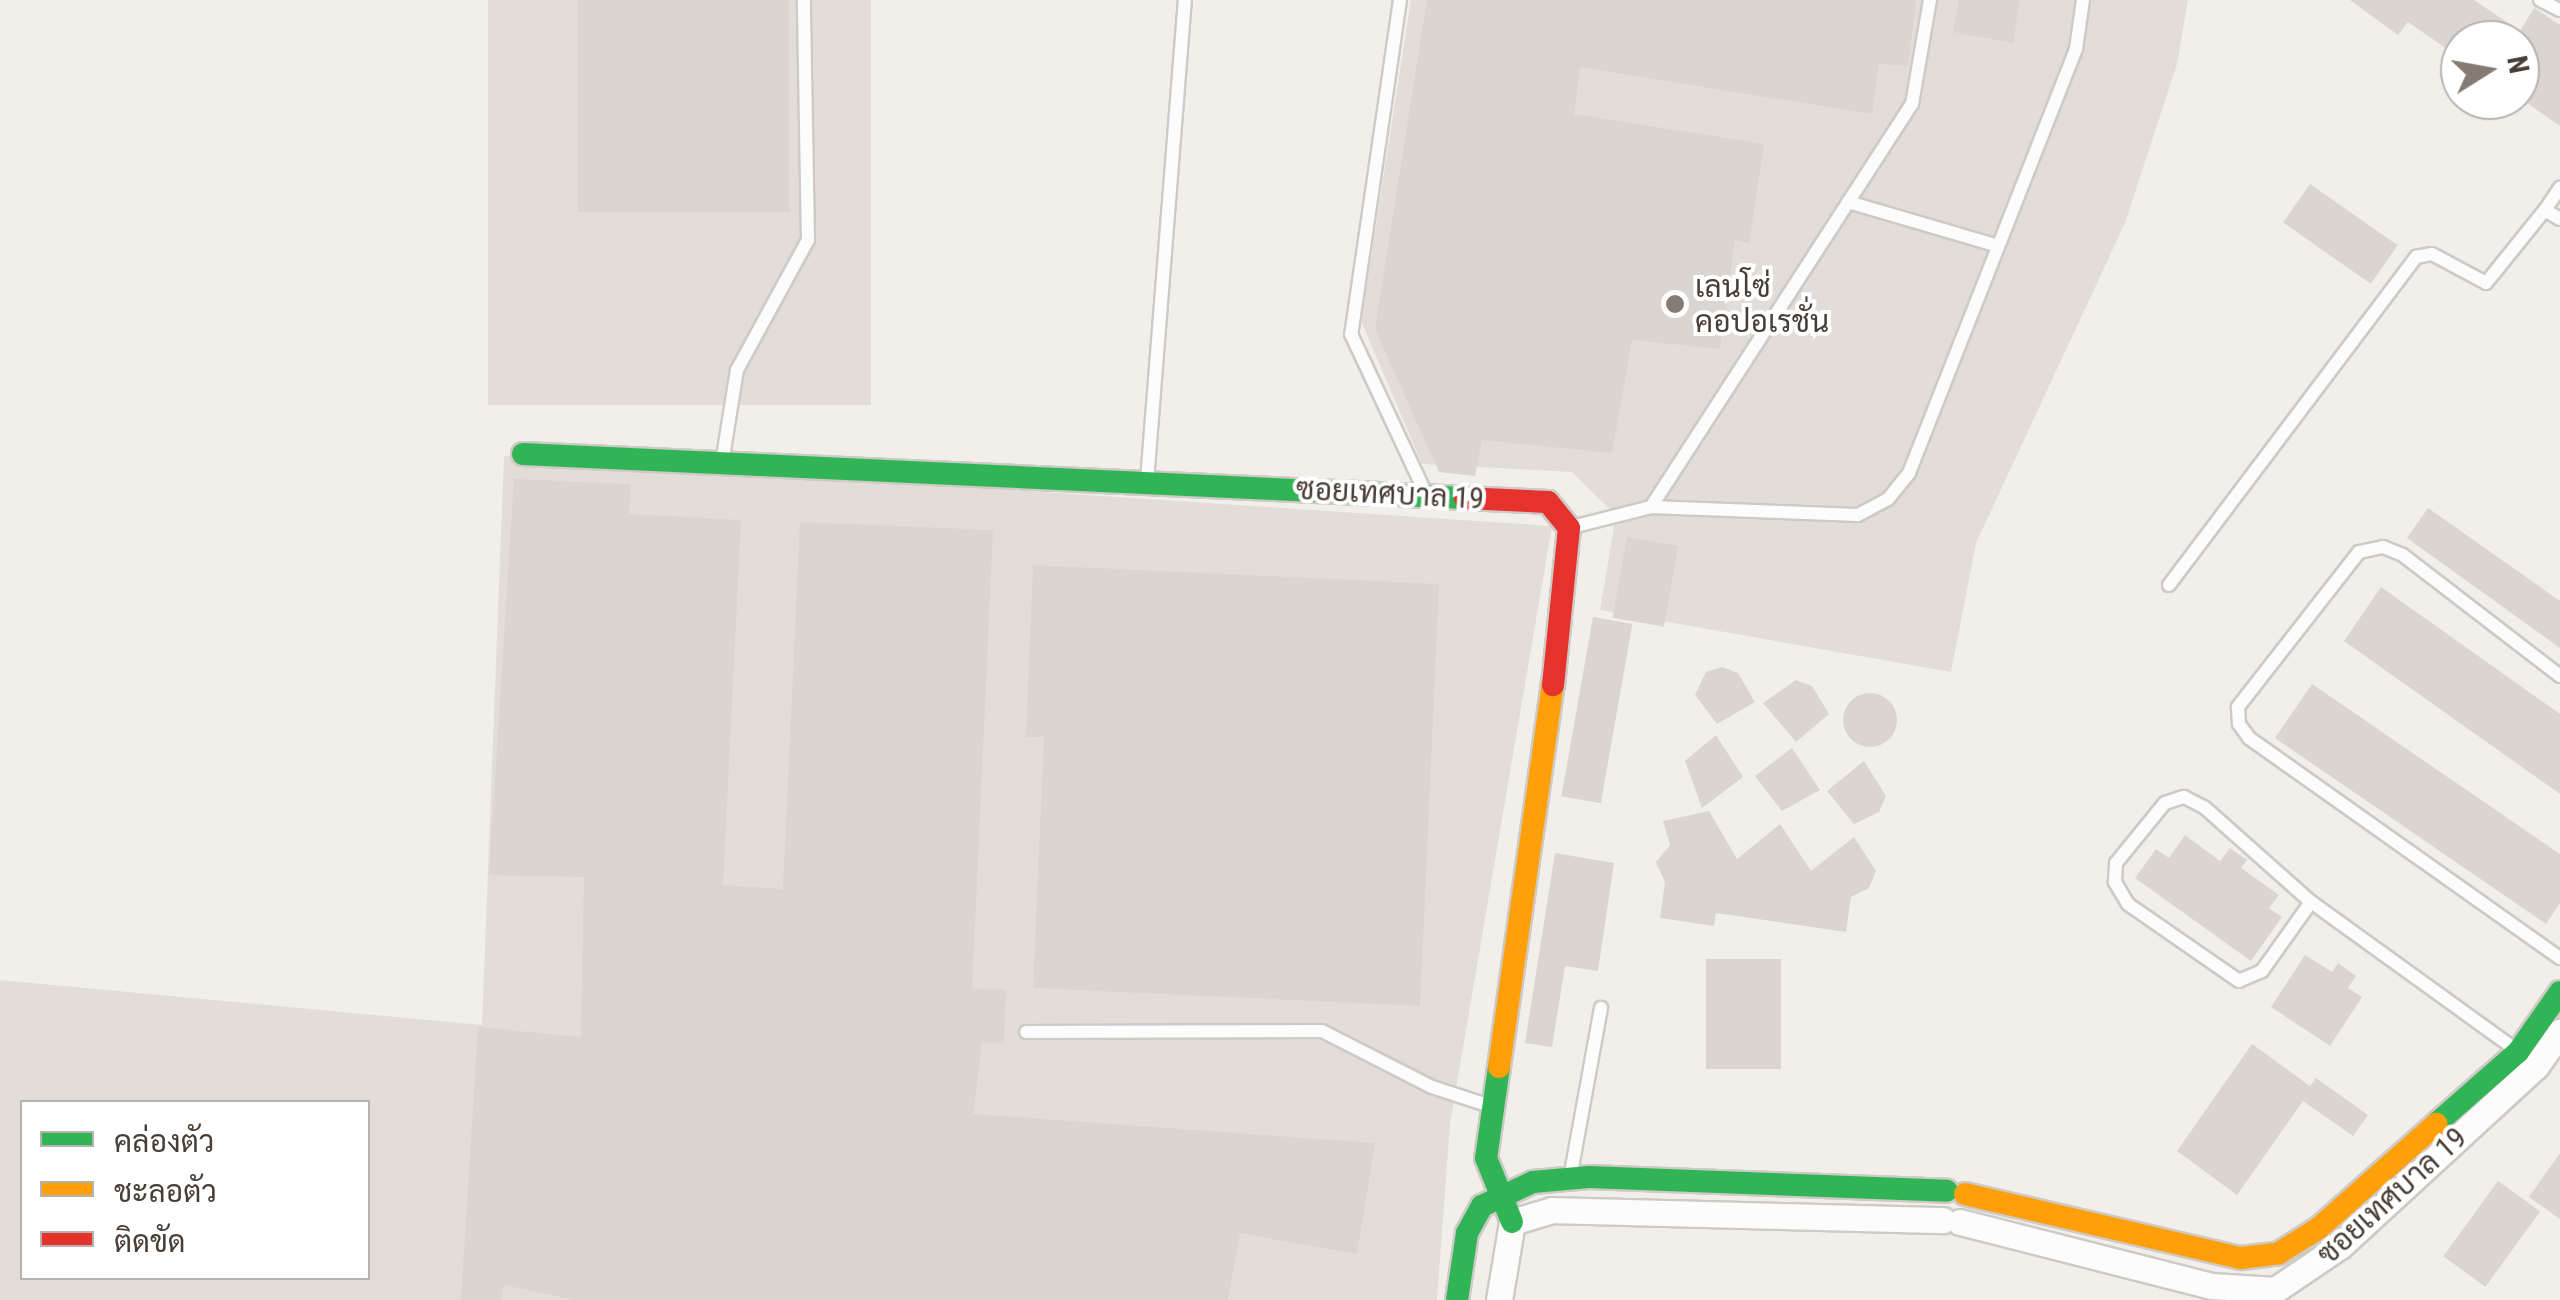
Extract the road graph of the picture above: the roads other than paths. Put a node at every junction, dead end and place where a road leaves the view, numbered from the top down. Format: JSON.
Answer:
{"nodes":[{"id":1,"x":804,"y":0,"type":"edge"},
{"id":2,"x":1186,"y":0,"type":"edge"},
{"id":3,"x":1400,"y":0,"type":"edge"},
{"id":4,"x":1930,"y":0,"type":"edge"},
{"id":5,"x":2083,"y":0,"type":"edge"},
{"id":6,"x":2540,"y":0,"type":"edge"},
{"id":7,"x":2560,"y":10,"type":"edge"},
{"id":8,"x":2560,"y":188,"type":"edge"},
{"id":9,"x":1848,"y":202,"type":"junction"},
{"id":10,"x":2545,"y":210,"type":"junction"},
{"id":11,"x":2560,"y":220,"type":"edge"},
{"id":12,"x":1998,"y":246,"type":"junction"},
{"id":13,"x":523,"y":454,"type":"dead end"},
{"id":14,"x":723,"y":462,"type":"junction"},
{"id":15,"x":1147,"y":483,"type":"junction"},
{"id":16,"x":1427,"y":495,"type":"junction"},
{"id":17,"x":1652,"y":507,"type":"junction"},
{"id":18,"x":1569,"y":528,"type":"junction"},
{"id":19,"x":2170,"y":585,"type":"dead end"},
{"id":20,"x":2560,"y":676,"type":"edge"},
{"id":21,"x":2311,"y":902,"type":"junction"},
{"id":22,"x":2560,"y":958,"type":"edge"},
{"id":23,"x":2560,"y":992,"type":"edge"},
{"id":24,"x":1601,"y":1008,"type":"dead end"},
{"id":25,"x":1026,"y":1032,"type":"dead end"},
{"id":26,"x":2560,"y":1032,"type":"edge"},
{"id":27,"x":2527,"y":1059,"type":"junction"},
{"id":28,"x":1493,"y":1107,"type":"junction"},
{"id":29,"x":1570,"y":1178,"type":"junction"},
{"id":30,"x":2373,"y":1180,"type":"junction"},
{"id":31,"x":1498,"y":1196,"type":"junction"},
{"id":32,"x":2390,"y":1200,"type":"junction"},
{"id":33,"x":1570,"y":1210,"type":"junction"},
{"id":34,"x":1512,"y":1222,"type":"junction"},
{"id":35,"x":1457,"y":1300,"type":"edge"},
{"id":36,"x":1499,"y":1300,"type":"edge"}],
"edges":[{"from":1,"to":14,"type":"lane"},
{"from":2,"to":15,"type":"lane"},
{"from":3,"to":16,"type":"lane"},
{"from":4,"to":9,"type":"lane"},
{"from":5,"to":12,"type":"lane"},
{"from":6,"to":7,"type":"lane"},
{"from":8,"to":10,"type":"lane"},
{"from":9,"to":12,"type":"lane"},
{"from":9,"to":17,"type":"lane"},
{"from":10,"to":11,"type":"lane"},
{"from":10,"to":19,"type":"lane"},
{"from":12,"to":17,"type":"lane"},
{"from":13,"to":14,"type":"street","name":"ซอยเทศบาล 19"},
{"from":14,"to":15,"type":"street","name":"ซอยเทศบาล 19"},
{"from":15,"to":16,"type":"street","name":"ซอยเทศบาล 19"},
{"from":16,"to":18,"type":"street","name":"ซอยเทศบาล 19"},
{"from":17,"to":18,"type":"lane"},
{"from":18,"to":28,"type":"street"},
{"from":20,"to":22,"type":"lane"},
{"from":21,"to":21,"type":"lane"},
{"from":21,"to":27,"type":"lane"},
{"from":23,"to":27,"type":"street","name":"ซอยเทศบาล 19"},
{"from":24,"to":29,"type":"lane"},
{"from":25,"to":28,"type":"lane"},
{"from":26,"to":27,"type":"street","name":"ซอยเทศบาล 19"},
{"from":27,"to":30,"type":"street","name":"ซอยเทศบาล 19"},
{"from":27,"to":32,"type":"street","name":"ซอยเทศบาล 19"},
{"from":28,"to":31,"type":"street"},
{"from":29,"to":30,"type":"street","name":"ซอยเทศบาล 19"},
{"from":29,"to":31,"type":"street","name":"ซอยเทศบาล 19"},
{"from":29,"to":33,"type":"lane"},
{"from":30,"to":32,"type":"street"},
{"from":31,"to":34,"type":"street"},
{"from":31,"to":35,"type":"street"},
{"from":32,"to":33,"type":"street","name":"ซอยเทศบาล 19"},
{"from":33,"to":34,"type":"street","name":"ซอยเทศบาล 19"},
{"from":34,"to":36,"type":"street"}]}
